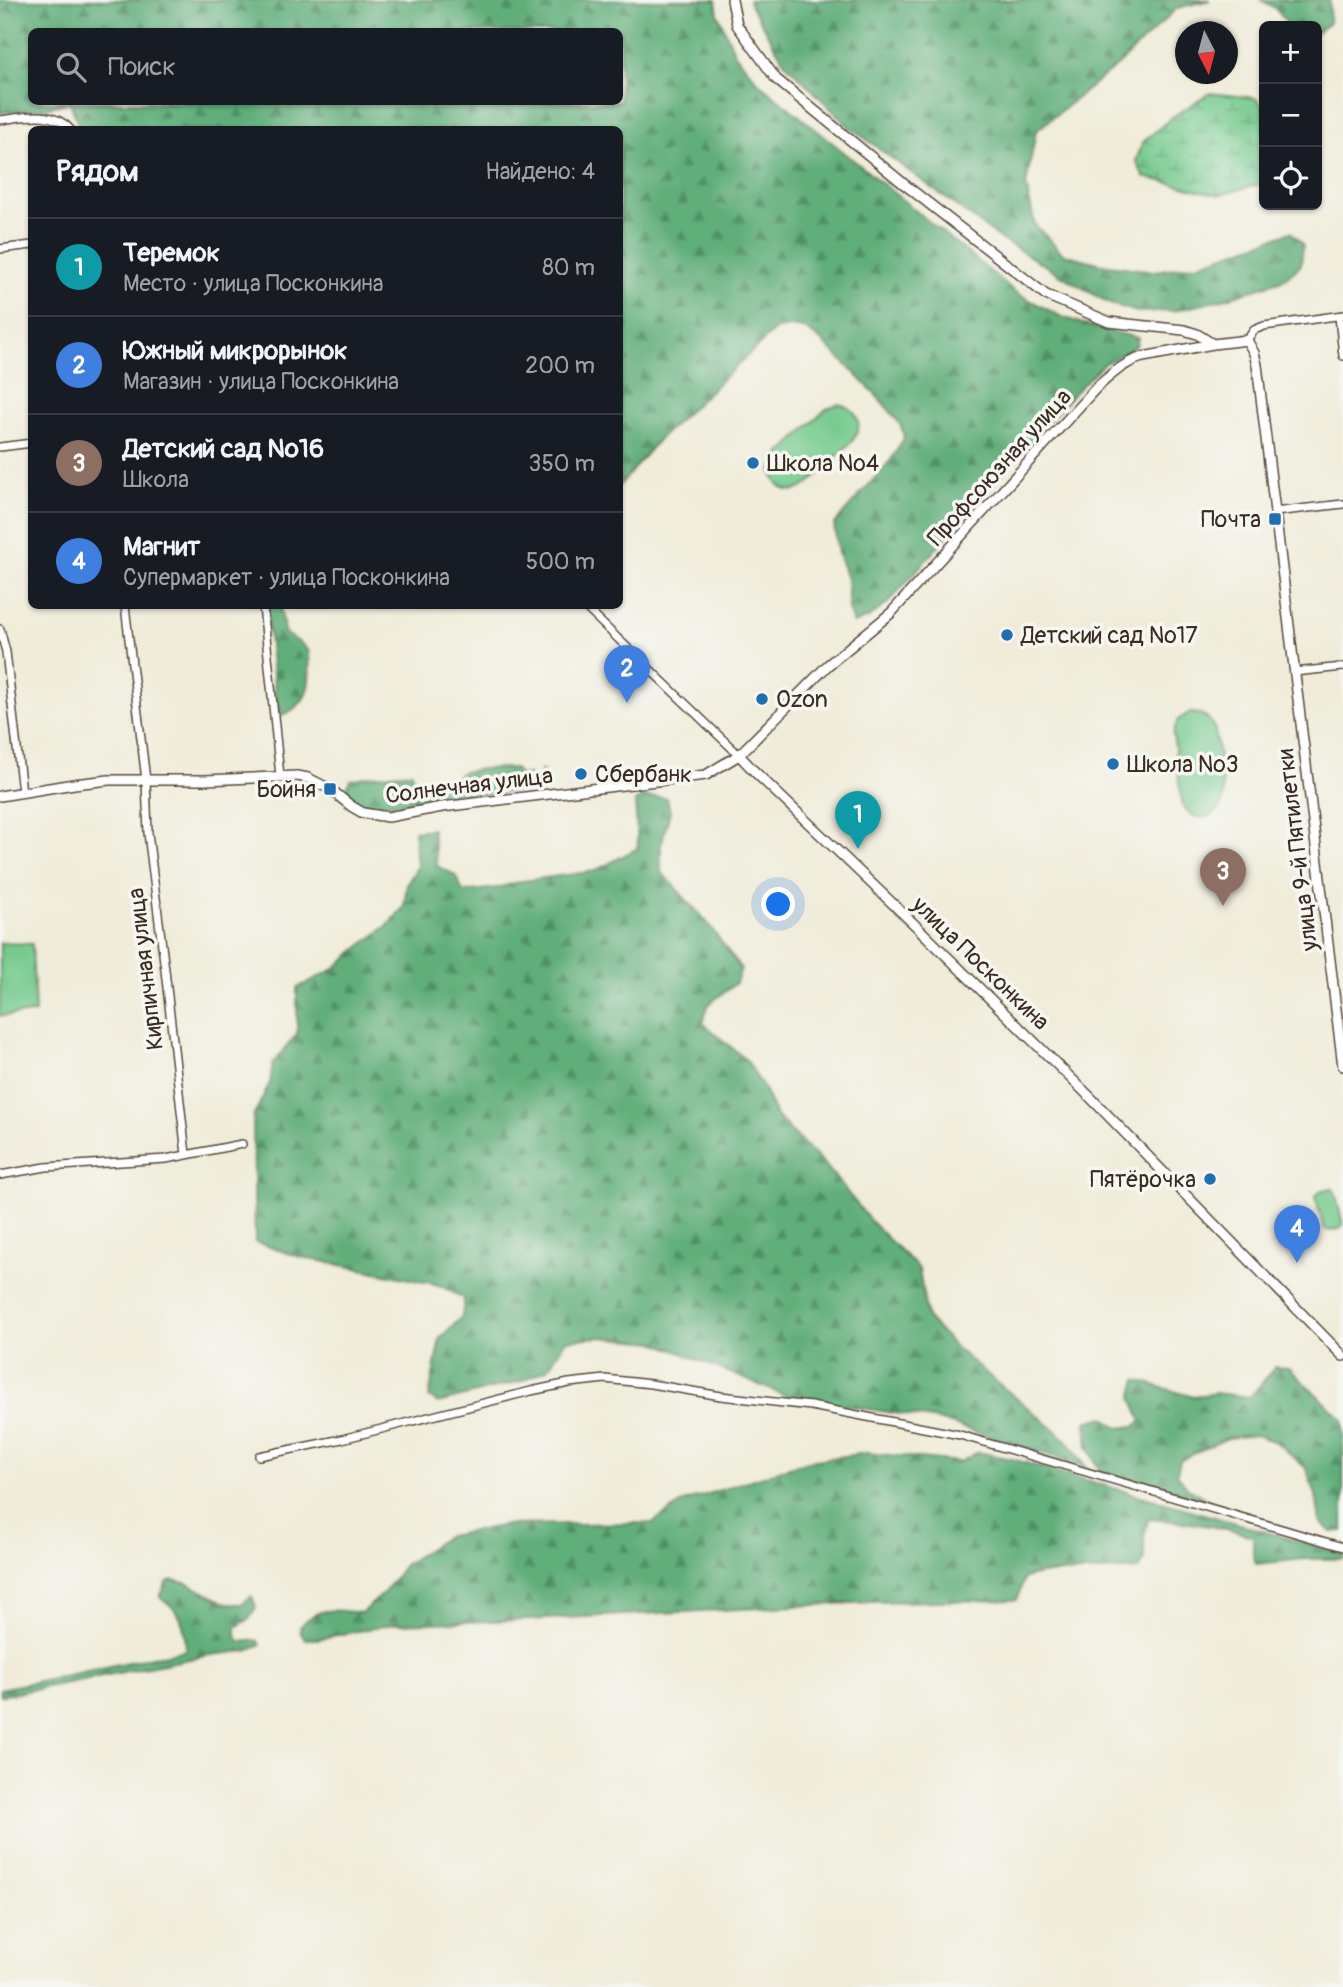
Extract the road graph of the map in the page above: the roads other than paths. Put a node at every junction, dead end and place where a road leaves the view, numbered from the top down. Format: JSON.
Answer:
{"nodes":[{"id":1,"x":732,"y":0,"type":"edge"},
{"id":2,"x":0,"y":120,"type":"edge"},
{"id":3,"x":67,"y":126,"type":"edge"},
{"id":4,"x":28,"y":246,"type":"edge"},
{"id":5,"x":0,"y":249,"type":"edge"},
{"id":6,"x":1341,"y":316,"type":"edge"},
{"id":7,"x":1247,"y":340,"type":"junction"},
{"id":8,"x":1213,"y":344,"type":"junction"},
{"id":9,"x":1343,"y":356,"type":"edge"},
{"id":10,"x":28,"y":444,"type":"edge"},
{"id":11,"x":0,"y":447,"type":"edge"},
{"id":12,"x":1343,"y":504,"type":"edge"},
{"id":13,"x":1274,"y":512,"type":"junction"},
{"id":14,"x":125,"y":609,"type":"edge"},
{"id":15,"x":263,"y":609,"type":"edge"},
{"id":16,"x":587,"y":609,"type":"edge"},
{"id":17,"x":0,"y":629,"type":"edge"},
{"id":18,"x":3,"y":653,"type":"edge"},
{"id":19,"x":1343,"y":667,"type":"edge"},
{"id":20,"x":1294,"y":672,"type":"junction"},
{"id":21,"x":739,"y":755,"type":"junction"},
{"id":22,"x":280,"y":776,"type":"junction"},
{"id":23,"x":146,"y":780,"type":"junction"},
{"id":24,"x":22,"y":792,"type":"junction"},
{"id":25,"x":0,"y":796,"type":"edge"},
{"id":26,"x":1343,"y":1061,"type":"edge"},
{"id":27,"x":242,"y":1144,"type":"dead end"},
{"id":28,"x":186,"y":1154,"type":"junction"},
{"id":29,"x":0,"y":1175,"type":"edge"},
{"id":30,"x":1343,"y":1356,"type":"edge"},
{"id":31,"x":260,"y":1456,"type":"dead end"},
{"id":32,"x":1343,"y":1546,"type":"edge"}],
"edges":[{"from":1,"to":8,"type":"street"},
{"from":2,"to":3,"type":"street"},
{"from":4,"to":5,"type":"street"},
{"from":6,"to":7,"type":"street","name":"Профсоюзная улица"},
{"from":6,"to":9,"type":"street"},
{"from":7,"to":8,"type":"street","name":"Профсоюзная улица"},
{"from":7,"to":13,"type":"street","name":"улица 9-й Пятилетки"},
{"from":8,"to":21,"type":"street","name":"Профсоюзная улица"},
{"from":10,"to":11,"type":"street"},
{"from":12,"to":13,"type":"street"},
{"from":13,"to":20,"type":"street","name":"улица 9-й Пятилетки"},
{"from":14,"to":23,"type":"street","name":"Кирпичная улица"},
{"from":15,"to":22,"type":"street"},
{"from":16,"to":21,"type":"street","name":"улица Посконкина"},
{"from":17,"to":18,"type":"street"},
{"from":18,"to":24,"type":"street"},
{"from":19,"to":20,"type":"street"},
{"from":20,"to":26,"type":"street","name":"улица 9-й Пятилетки"},
{"from":21,"to":22,"type":"street","name":"Солнечная улица"},
{"from":21,"to":30,"type":"street","name":"улица Посконкина"},
{"from":22,"to":23,"type":"street","name":"Солнечная улица"},
{"from":23,"to":24,"type":"street","name":"Солнечная улица"},
{"from":23,"to":28,"type":"street","name":"Кирпичная улица"},
{"from":24,"to":25,"type":"street","name":"Солнечная улица"},
{"from":27,"to":28,"type":"street"},
{"from":28,"to":29,"type":"street"},
{"from":31,"to":32,"type":"street"}]}
